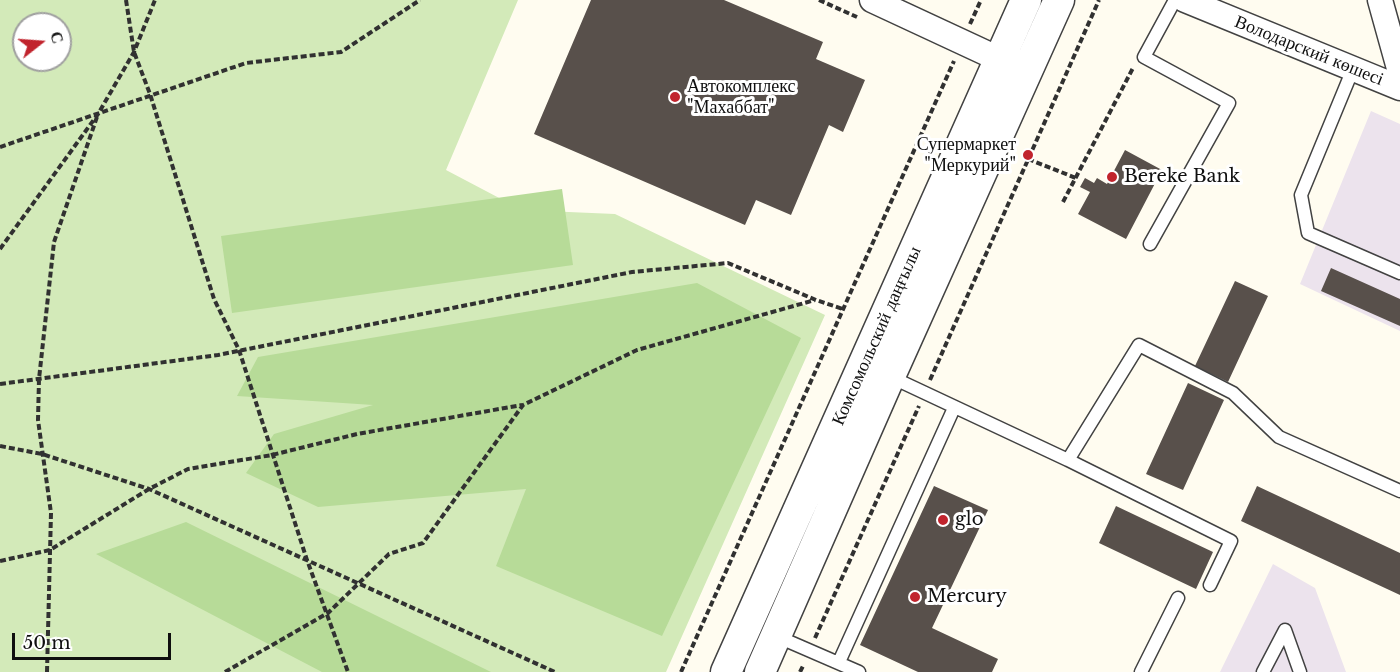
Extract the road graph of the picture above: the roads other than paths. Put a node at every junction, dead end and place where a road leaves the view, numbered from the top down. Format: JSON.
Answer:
{"nodes":[{"id":1,"x":872,"y":0,"type":"edge"},
{"id":2,"x":1026,"y":0,"type":"edge"},
{"id":3,"x":1059,"y":0,"type":"edge"},
{"id":4,"x":1175,"y":0,"type":"edge"},
{"id":5,"x":1185,"y":0,"type":"edge"},
{"id":6,"x":1380,"y":0,"type":"edge"},
{"id":7,"x":1000,"y":60,"type":"junction"},
{"id":8,"x":1353,"y":69,"type":"junction"},
{"id":9,"x":1400,"y":72,"type":"edge"},
{"id":10,"x":1400,"y":88,"type":"edge"},
{"id":11,"x":1150,"y":244,"type":"dead end"},
{"id":12,"x":933,"y":248,"type":"junction"},
{"id":13,"x":1400,"y":273,"type":"edge"},
{"id":14,"x":890,"y":376,"type":"junction"},
{"id":15,"x":954,"y":408,"type":"junction"},
{"id":16,"x":1068,"y":460,"type":"junction"},
{"id":17,"x":1400,"y":491,"type":"edge"},
{"id":18,"x":1210,"y":585,"type":"dead end"},
{"id":19,"x":1178,"y":598,"type":"dead end"},
{"id":20,"x":776,"y":636,"type":"junction"},
{"id":21,"x":839,"y":662,"type":"junction"},
{"id":22,"x":726,"y":672,"type":"edge"},
{"id":23,"x":760,"y":672,"type":"edge"},
{"id":24,"x":859,"y":672,"type":"edge"},
{"id":25,"x":1141,"y":672,"type":"edge"},
{"id":26,"x":1263,"y":672,"type":"edge"},
{"id":27,"x":1300,"y":672,"type":"edge"}],
"edges":[{"from":1,"to":7,"type":"street"},
{"from":2,"to":7,"type":"street","name":"Комсомольский даңғылы"},
{"from":3,"to":12,"type":"street","name":"Комсомольский даңғылы"},
{"from":4,"to":11,"type":"lane"},
{"from":5,"to":8,"type":"street","name":"Володарский көшесі"},
{"from":6,"to":9,"type":"street"},
{"from":7,"to":12,"type":"street","name":"Комсомольский даңғылы"},
{"from":8,"to":10,"type":"street","name":"Володарский көшесі"},
{"from":8,"to":13,"type":"lane"},
{"from":12,"to":14,"type":"street","name":"Комсомольский даңғылы"},
{"from":12,"to":22,"type":"street","name":"Комсомольский даңғылы"},
{"from":14,"to":15,"type":"lane"},
{"from":14,"to":20,"type":"street","name":"Комсомольский даңғылы"},
{"from":15,"to":16,"type":"lane"},
{"from":15,"to":21,"type":"lane"},
{"from":16,"to":17,"type":"lane"},
{"from":16,"to":18,"type":"lane"},
{"from":19,"to":25,"type":"lane"},
{"from":20,"to":21,"type":"lane"},
{"from":20,"to":23,"type":"street","name":"Комсомольский даңғылы"},
{"from":21,"to":24,"type":"lane"},
{"from":26,"to":27,"type":"lane"}]}
